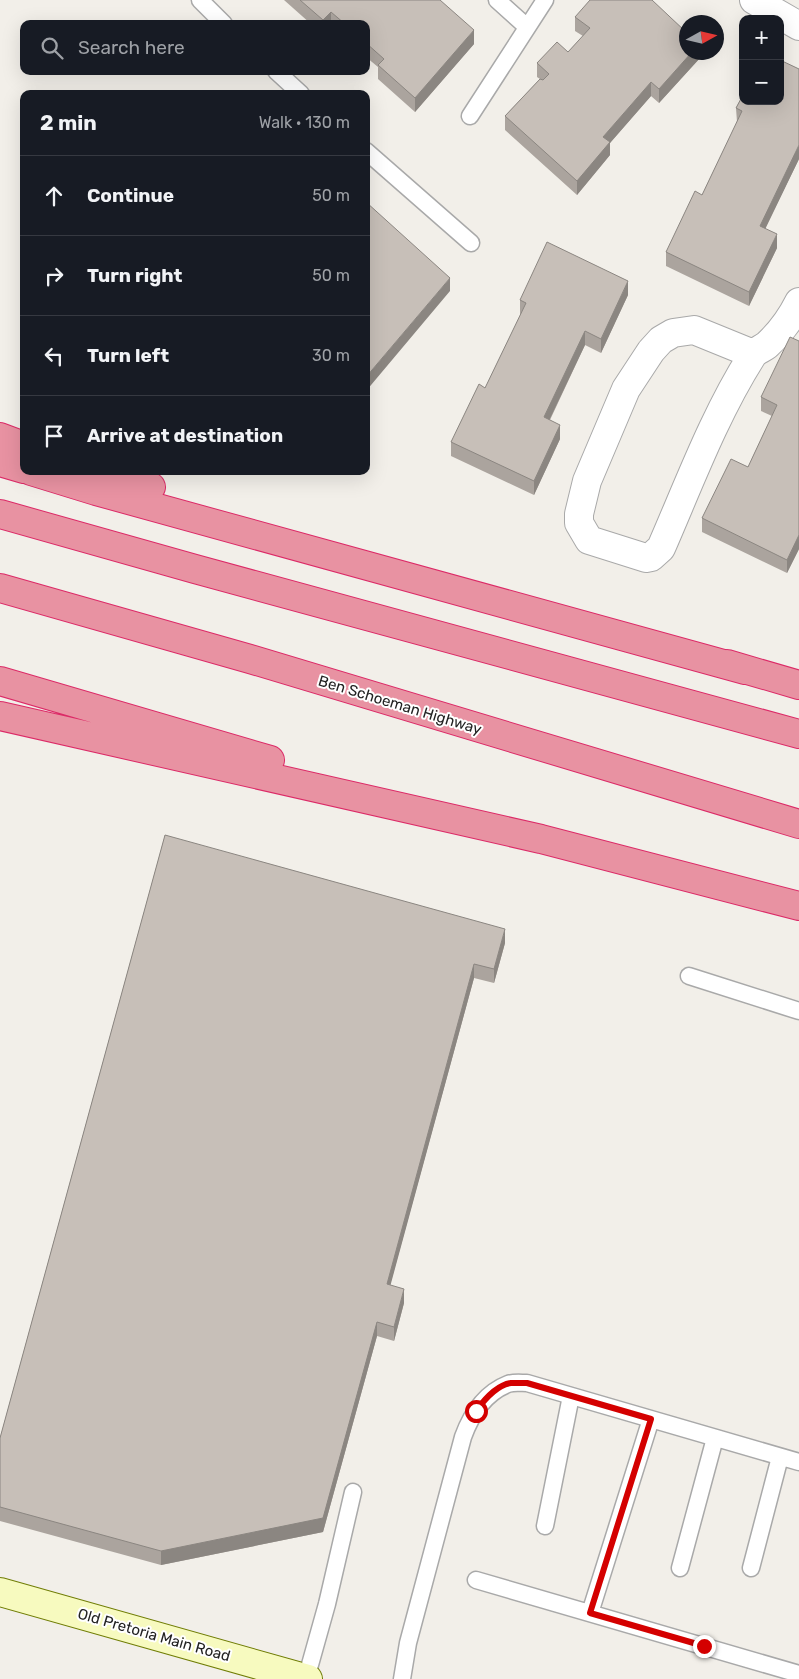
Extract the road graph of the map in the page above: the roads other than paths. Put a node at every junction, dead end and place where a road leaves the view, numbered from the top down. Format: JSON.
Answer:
{"nodes":[{"id":1,"x":200,"y":0,"type":"edge"},
{"id":2,"x":497,"y":0,"type":"edge"},
{"id":3,"x":545,"y":0,"type":"edge"},
{"id":4,"x":754,"y":0,"type":"edge"},
{"id":5,"x":220,"y":20,"type":"edge"},
{"id":6,"x":799,"y":26,"type":"edge"},
{"id":7,"x":527,"y":27,"type":"junction"},
{"id":8,"x":280,"y":75,"type":"edge"},
{"id":9,"x":297,"y":90,"type":"edge"},
{"id":10,"x":470,"y":116,"type":"dead end"},
{"id":11,"x":370,"y":155,"type":"edge"},
{"id":12,"x":471,"y":243,"type":"dead end"},
{"id":13,"x":799,"y":302,"type":"edge"},
{"id":14,"x":753,"y":354,"type":"junction"},
{"id":15,"x":0,"y":437,"type":"edge"},
{"id":16,"x":20,"y":444,"type":"edge"},
{"id":17,"x":0,"y":462,"type":"edge"},
{"id":18,"x":20,"y":468,"type":"edge"},
{"id":19,"x":44,"y":475,"type":"edge"},
{"id":20,"x":112,"y":475,"type":"edge"},
{"id":21,"x":0,"y":514,"type":"edge"},
{"id":22,"x":0,"y":588,"type":"edge"},
{"id":23,"x":745,"y":670,"type":"junction"},
{"id":24,"x":0,"y":682,"type":"edge"},
{"id":25,"x":799,"y":685,"type":"edge"},
{"id":26,"x":0,"y":716,"type":"edge"},
{"id":27,"x":799,"y":734,"type":"edge"},
{"id":28,"x":799,"y":824,"type":"edge"},
{"id":29,"x":540,"y":839,"type":"junction"},
{"id":30,"x":799,"y":906,"type":"edge"},
{"id":31,"x":689,"y":976,"type":"dead end"},
{"id":32,"x":799,"y":1011,"type":"edge"},
{"id":33,"x":571,"y":1396,"type":"junction"},
{"id":34,"x":651,"y":1419,"type":"junction"},
{"id":35,"x":715,"y":1438,"type":"junction"},
{"id":36,"x":780,"y":1457,"type":"junction"},
{"id":37,"x":799,"y":1462,"type":"edge"},
{"id":38,"x":353,"y":1492,"type":"dead end"},
{"id":39,"x":546,"y":1526,"type":"dead end"},
{"id":40,"x":680,"y":1568,"type":"dead end"},
{"id":41,"x":751,"y":1568,"type":"dead end"},
{"id":42,"x":476,"y":1580,"type":"dead end"},
{"id":43,"x":0,"y":1592,"type":"edge"},
{"id":44,"x":590,"y":1613,"type":"junction"},
{"id":45,"x":799,"y":1674,"type":"edge"},
{"id":46,"x":307,"y":1679,"type":"edge"},
{"id":47,"x":402,"y":1679,"type":"edge"}],
"edges":[{"from":1,"to":5,"type":"lane"},
{"from":2,"to":7,"type":"lane"},
{"from":3,"to":7,"type":"lane"},
{"from":4,"to":6,"type":"street"},
{"from":7,"to":10,"type":"lane"},
{"from":8,"to":9,"type":"lane"},
{"from":11,"to":12,"type":"lane"},
{"from":13,"to":14,"type":"street"},
{"from":14,"to":14,"type":"street"},
{"from":15,"to":16,"type":"highway"},
{"from":17,"to":18,"type":"highway"},
{"from":19,"to":23,"type":"highway"},
{"from":20,"to":23,"type":"highway"},
{"from":21,"to":27,"type":"highway"},
{"from":22,"to":28,"type":"highway","name":"Ben Schoeman Highway"},
{"from":23,"to":25,"type":"highway"},
{"from":24,"to":29,"type":"highway"},
{"from":26,"to":29,"type":"highway"},
{"from":29,"to":30,"type":"highway"},
{"from":31,"to":32,"type":"lane"},
{"from":33,"to":34,"type":"lane"},
{"from":33,"to":39,"type":"lane"},
{"from":33,"to":47,"type":"lane"},
{"from":34,"to":35,"type":"lane"},
{"from":34,"to":44,"type":"lane"},
{"from":35,"to":36,"type":"lane"},
{"from":35,"to":40,"type":"lane"},
{"from":36,"to":37,"type":"lane"},
{"from":36,"to":41,"type":"lane"},
{"from":38,"to":46,"type":"lane"},
{"from":42,"to":44,"type":"lane"},
{"from":43,"to":46,"type":"main road","name":"Old Pretoria Main Road"},
{"from":44,"to":45,"type":"lane"}]}
